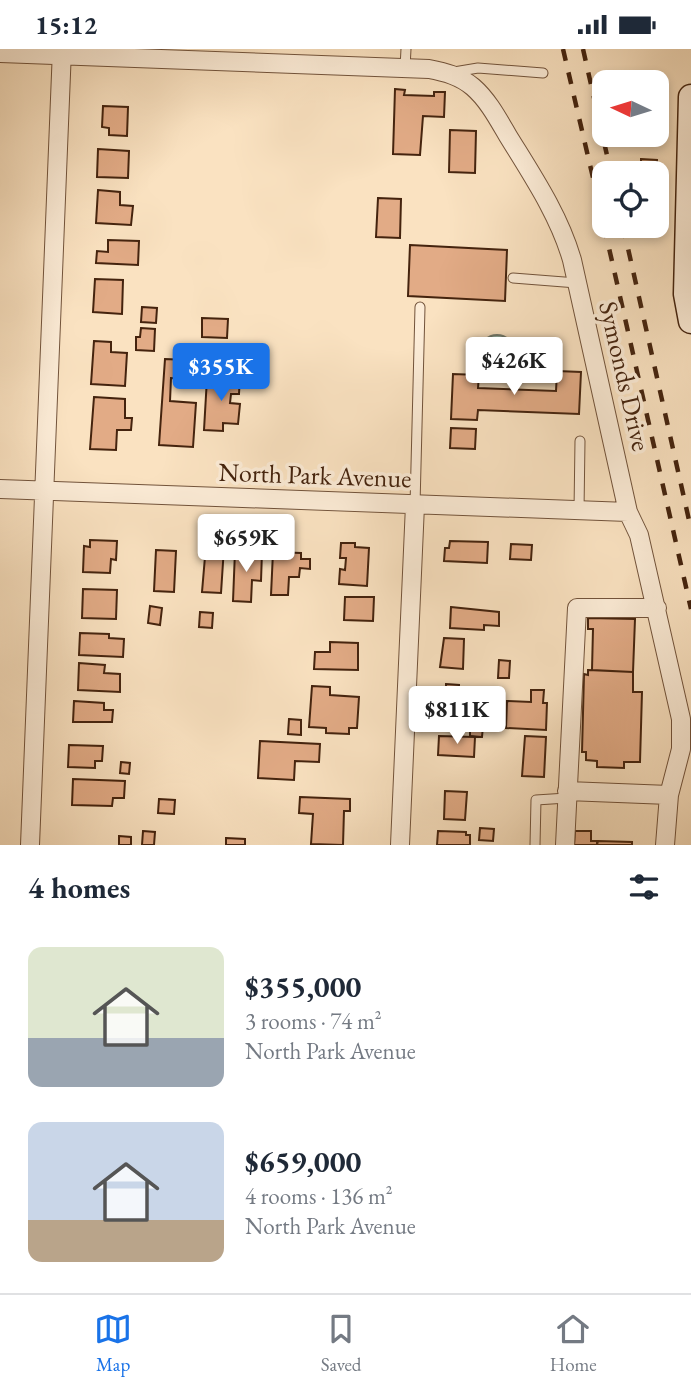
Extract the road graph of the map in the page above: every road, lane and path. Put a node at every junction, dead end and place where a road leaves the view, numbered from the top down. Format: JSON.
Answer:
{"nodes":[{"id":1,"x":406,"y":49,"type":"edge"},
{"id":2,"x":61,"y":52,"type":"edge"},
{"id":3,"x":0,"y":53,"type":"edge"},
{"id":4,"x":157,"y":54,"type":"edge"},
{"id":5,"x":405,"y":68,"type":"junction"},
{"id":6,"x":449,"y":73,"type":"junction"},
{"id":7,"x":543,"y":73,"type":"dead end"},
{"id":8,"x":691,"y":97,"type":"edge"},
{"id":9,"x":513,"y":278,"type":"dead end"},
{"id":10,"x":578,"y":283,"type":"junction"},
{"id":11,"x":420,"y":307,"type":"dead end"},
{"id":12,"x":691,"y":321,"type":"edge"},
{"id":13,"x":580,"y":441,"type":"dead end"},
{"id":14,"x":0,"y":489,"type":"edge"},
{"id":15,"x":44,"y":491,"type":"junction"},
{"id":16,"x":415,"y":505,"type":"junction"},
{"id":17,"x":579,"y":510,"type":"junction"},
{"id":18,"x":628,"y":512,"type":"junction"},
{"id":19,"x":657,"y":608,"type":"junction"},
{"id":20,"x":567,"y":794,"type":"junction"},
{"id":21,"x":669,"y":795,"type":"junction"},
{"id":22,"x":30,"y":845,"type":"edge"},
{"id":23,"x":400,"y":845,"type":"edge"},
{"id":24,"x":535,"y":845,"type":"edge"},
{"id":25,"x":565,"y":845,"type":"edge"},
{"id":26,"x":665,"y":845,"type":"edge"}],
"edges":[{"from":1,"to":5,"type":"lane"},
{"from":2,"to":3,"type":"street","name":"Symonds Drive"},
{"from":2,"to":4,"type":"street","name":"Symonds Drive"},
{"from":2,"to":15,"type":"street"},
{"from":4,"to":5,"type":"street","name":"Symonds Drive"},
{"from":5,"to":6,"type":"street","name":"Symonds Drive"},
{"from":6,"to":7,"type":"lane"},
{"from":6,"to":10,"type":"street","name":"Symonds Drive"},
{"from":8,"to":12,"type":"main road"},
{"from":9,"to":10,"type":"lane"},
{"from":10,"to":18,"type":"street","name":"Symonds Drive"},
{"from":11,"to":16,"type":"lane"},
{"from":13,"to":17,"type":"lane"},
{"from":14,"to":15,"type":"street","name":"North Park Avenue"},
{"from":15,"to":16,"type":"street","name":"North Park Avenue"},
{"from":15,"to":22,"type":"street"},
{"from":16,"to":17,"type":"street","name":"North Park Avenue"},
{"from":16,"to":23,"type":"street"},
{"from":17,"to":18,"type":"street","name":"North Park Avenue"},
{"from":18,"to":19,"type":"street","name":"Symonds Drive"},
{"from":19,"to":20,"type":"street"},
{"from":19,"to":21,"type":"street","name":"Symonds Drive"},
{"from":20,"to":21,"type":"street"},
{"from":20,"to":24,"type":"lane"},
{"from":20,"to":25,"type":"street"},
{"from":21,"to":26,"type":"street","name":"Symonds Drive"}]}
